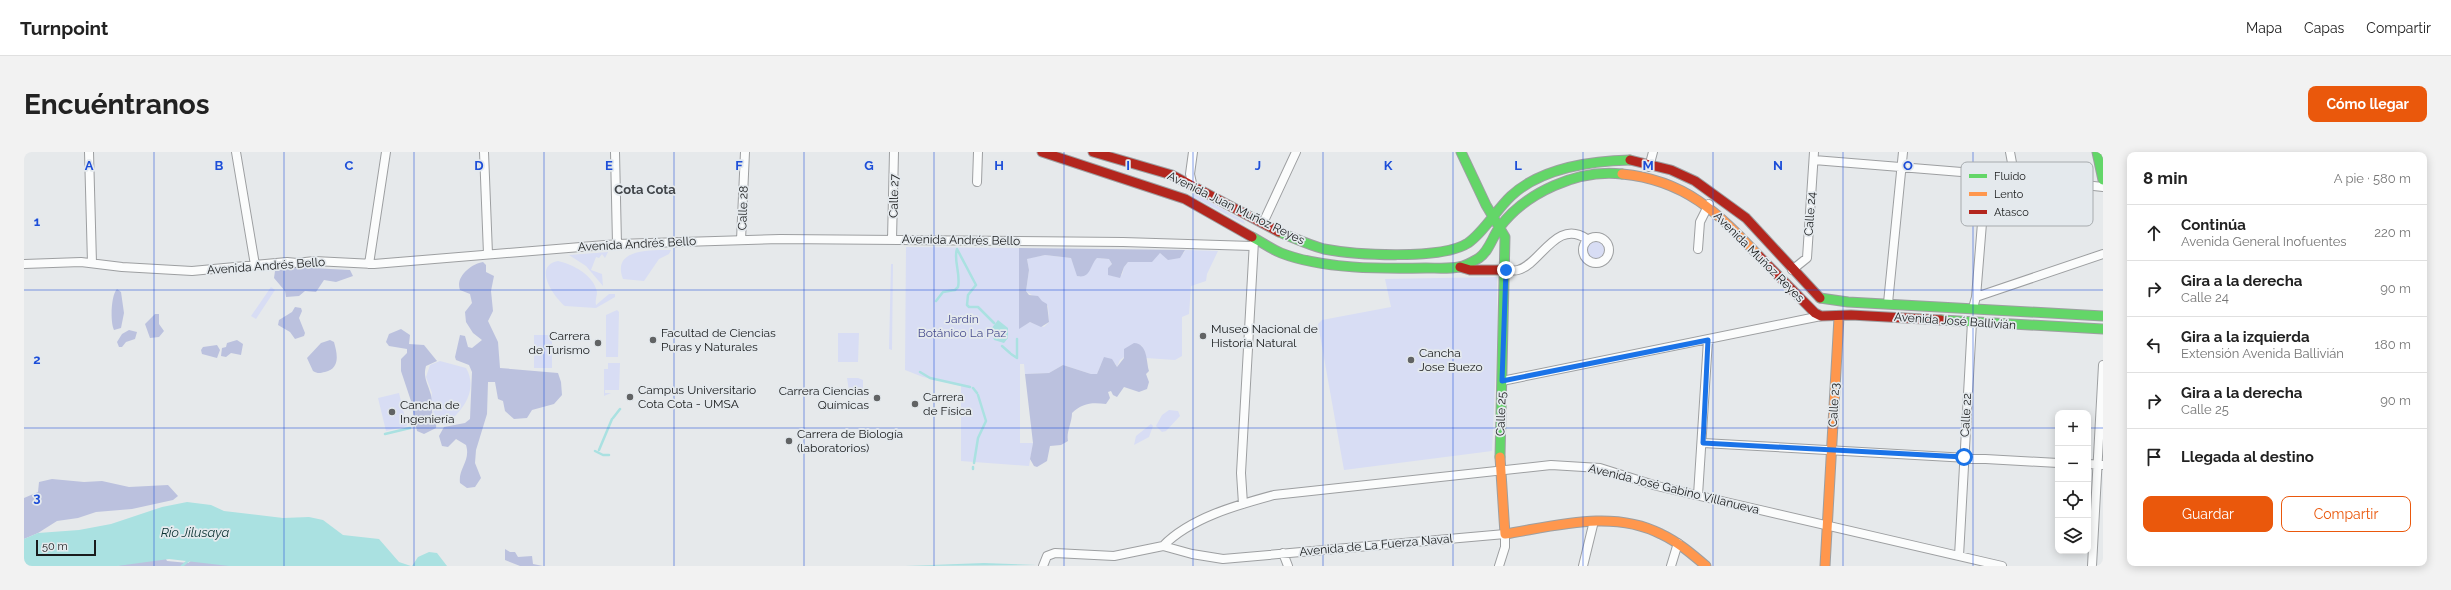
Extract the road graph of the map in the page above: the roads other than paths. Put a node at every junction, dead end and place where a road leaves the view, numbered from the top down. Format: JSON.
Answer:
{"nodes":[{"id":1,"x":89,"y":152,"type":"edge"},
{"id":2,"x":236,"y":152,"type":"edge"},
{"id":3,"x":386,"y":152,"type":"edge"},
{"id":4,"x":484,"y":152,"type":"edge"},
{"id":5,"x":615,"y":152,"type":"edge"},
{"id":6,"x":745,"y":152,"type":"edge"},
{"id":7,"x":894,"y":152,"type":"edge"},
{"id":8,"x":978,"y":152,"type":"edge"},
{"id":9,"x":1042,"y":152,"type":"edge"},
{"id":10,"x":1093,"y":152,"type":"edge"},
{"id":11,"x":1193,"y":152,"type":"edge"},
{"id":12,"x":1296,"y":152,"type":"edge"},
{"id":13,"x":1461,"y":152,"type":"edge"},
{"id":14,"x":1653,"y":152,"type":"edge"},
{"id":15,"x":1903,"y":152,"type":"edge"},
{"id":16,"x":2010,"y":152,"type":"edge"},
{"id":17,"x":2097,"y":152,"type":"edge"},
{"id":18,"x":1814,"y":156,"type":"edge"},
{"id":19,"x":2012,"y":162,"type":"edge"},
{"id":20,"x":1650,"y":163,"type":"junction"},
{"id":21,"x":1902,"y":167,"type":"junction"},
{"id":22,"x":1961,"y":172,"type":"edge"},
{"id":23,"x":1646,"y":176,"type":"junction"},
{"id":24,"x":2103,"y":180,"type":"edge"},
{"id":25,"x":977,"y":182,"type":"dead end"},
{"id":26,"x":1192,"y":184,"type":"junction"},
{"id":27,"x":2093,"y":186,"type":"edge"},
{"id":28,"x":2103,"y":187,"type":"edge"},
{"id":29,"x":1716,"y":196,"type":"junction"},
{"id":30,"x":1185,"y":200,"type":"junction"},
{"id":31,"x":1707,"y":206,"type":"junction"},
{"id":32,"x":1492,"y":216,"type":"junction"},
{"id":33,"x":1263,"y":223,"type":"junction"},
{"id":34,"x":1982,"y":226,"type":"edge"},
{"id":35,"x":1499,"y":228,"type":"junction"},
{"id":36,"x":1587,"y":239,"type":"dead end"},
{"id":37,"x":741,"y":240,"type":"junction"},
{"id":38,"x":892,"y":240,"type":"junction"},
{"id":39,"x":1253,"y":243,"type":"junction"},
{"id":40,"x":617,"y":244,"type":"junction"},
{"id":41,"x":1698,"y":249,"type":"dead end"},
{"id":42,"x":488,"y":254,"type":"junction"},
{"id":43,"x":2103,"y":254,"type":"edge"},
{"id":44,"x":92,"y":262,"type":"junction"},
{"id":45,"x":24,"y":264,"type":"edge"},
{"id":46,"x":369,"y":264,"type":"junction"},
{"id":47,"x":255,"y":265,"type":"junction"},
{"id":48,"x":1460,"y":267,"type":"junction"},
{"id":49,"x":1506,"y":270,"type":"junction"},
{"id":50,"x":1792,"y":270,"type":"junction"},
{"id":51,"x":1781,"y":278,"type":"junction"},
{"id":52,"x":1976,"y":297,"type":"junction"},
{"id":53,"x":1820,"y":298,"type":"joint"},
{"id":54,"x":1888,"y":304,"type":"junction"},
{"id":55,"x":1925,"y":306,"type":"junction"},
{"id":56,"x":1810,"y":308,"type":"junction"},
{"id":57,"x":1973,"y":308,"type":"junction"},
{"id":58,"x":1821,"y":316,"type":"junction"},
{"id":59,"x":1839,"y":316,"type":"junction"},
{"id":60,"x":2103,"y":316,"type":"edge"},
{"id":61,"x":1804,"y":321,"type":"junction"},
{"id":62,"x":1972,"y":322,"type":"junction"},
{"id":63,"x":2103,"y":329,"type":"edge"},
{"id":64,"x":1708,"y":340,"type":"junction"},
{"id":65,"x":2103,"y":365,"type":"edge"},
{"id":66,"x":1502,"y":381,"type":"junction"},
{"id":67,"x":1703,"y":443,"type":"junction"},
{"id":68,"x":1831,"y":449,"type":"junction"},
{"id":69,"x":1964,"y":457,"type":"junction"},
{"id":70,"x":2055,"y":463,"type":"edge"},
{"id":71,"x":2091,"y":464,"type":"edge"},
{"id":72,"x":2101,"y":465,"type":"edge"},
{"id":73,"x":1500,"y":471,"type":"junction"},
{"id":74,"x":1698,"y":495,"type":"junction"},
{"id":75,"x":1243,"y":504,"type":"junction"},
{"id":76,"x":1594,"y":521,"type":"junction"},
{"id":77,"x":1826,"y":527,"type":"junction"},
{"id":78,"x":1504,"y":534,"type":"junction"},
{"id":79,"x":1678,"y":543,"type":"junction"},
{"id":80,"x":1163,"y":546,"type":"junction"},
{"id":81,"x":1282,"y":553,"type":"junction"},
{"id":82,"x":1959,"y":556,"type":"junction"},
{"id":83,"x":1043,"y":564,"type":"edge"},
{"id":84,"x":1288,"y":566,"type":"edge"},
{"id":85,"x":1499,"y":566,"type":"edge"},
{"id":86,"x":1583,"y":566,"type":"edge"},
{"id":87,"x":1671,"y":566,"type":"edge"},
{"id":88,"x":1706,"y":566,"type":"edge"},
{"id":89,"x":1825,"y":566,"type":"edge"},
{"id":90,"x":2002,"y":566,"type":"edge"},
{"id":91,"x":2092,"y":566,"type":"edge"}],
"edges":[{"from":1,"to":44,"type":"street"},
{"from":2,"to":47,"type":"street"},
{"from":3,"to":46,"type":"street"},
{"from":4,"to":42,"type":"street"},
{"from":5,"to":40,"type":"street"},
{"from":6,"to":37,"type":"street","name":"Calle 28"},
{"from":7,"to":38,"type":"street","name":"Calle 27"},
{"from":8,"to":25,"type":"street"},
{"from":9,"to":30,"type":"main road","name":"Avenida Juan Muñoz Reyes"},
{"from":10,"to":26,"type":"main road","name":"Avenida Juan Muñoz Reyes"},
{"from":11,"to":26,"type":"street"},
{"from":12,"to":33,"type":"street"},
{"from":13,"to":32,"type":"main road","name":"Calle 25"},
{"from":14,"to":20,"type":"street"},
{"from":15,"to":21,"type":"street"},
{"from":16,"to":19,"type":"street"},
{"from":17,"to":24,"type":"main road"},
{"from":18,"to":21,"type":"street"},
{"from":18,"to":50,"type":"street","name":"Calle 24"},
{"from":20,"to":23,"type":"street"},
{"from":20,"to":29,"type":"main road","name":"Avenida Juan Muñoz Reyes"},
{"from":20,"to":32,"type":"main road","name":"Avenida Juan Muñoz Reyes"},
{"from":21,"to":22,"type":"street"},
{"from":21,"to":54,"type":"street"},
{"from":23,"to":31,"type":"main road","name":"Avenida Juan Muñoz Reyes"},
{"from":23,"to":35,"type":"main road","name":"Avenida Juan Muñoz Reyes"},
{"from":26,"to":30,"type":"main road"},
{"from":26,"to":33,"type":"main road","name":"Avenida Juan Muñoz Reyes"},
{"from":27,"to":28,"type":"street"},
{"from":29,"to":31,"type":"street"},
{"from":29,"to":50,"type":"main road","name":"Avenida Juan Muñoz Reyes"},
{"from":30,"to":39,"type":"main road","name":"Avenida Juan Muñoz Reyes"},
{"from":31,"to":41,"type":"street"},
{"from":31,"to":51,"type":"main road","name":"Avenida Muñoz Reyes"},
{"from":32,"to":33,"type":"main road","name":"Avenida Juan Muñoz Reyes"},
{"from":32,"to":35,"type":"main road","name":"Calle 25"},
{"from":33,"to":39,"type":"main road"},
{"from":34,"to":52,"type":"street"},
{"from":35,"to":48,"type":"main road","name":"Avenida Juan Muñoz Reyes"},
{"from":35,"to":49,"type":"main road","name":"Calle 25"},
{"from":36,"to":49,"type":"street"},
{"from":37,"to":38,"type":"street","name":"Avenida Andrés Bello"},
{"from":37,"to":40,"type":"street","name":"Avenida Andrés Bello"},
{"from":38,"to":39,"type":"street","name":"Avenida Andrés Bello"},
{"from":39,"to":48,"type":"main road","name":"Avenida Juan Muñoz Reyes"},
{"from":39,"to":75,"type":"street"},
{"from":40,"to":42,"type":"street","name":"Avenida Andrés Bello"},
{"from":42,"to":46,"type":"street","name":"Avenida Andrés Bello"},
{"from":43,"to":52,"type":"street"},
{"from":44,"to":45,"type":"street","name":"Avenida Andrés Bello"},
{"from":44,"to":47,"type":"street","name":"Avenida Andrés Bello"},
{"from":46,"to":47,"type":"street","name":"Avenida Andrés Bello"},
{"from":48,"to":49,"type":"main road"},
{"from":49,"to":66,"type":"main road","name":"Calle 25"},
{"from":50,"to":51,"type":"main road"},
{"from":50,"to":53,"type":"main road","name":"Avenida Muñoz Reyes"},
{"from":51,"to":56,"type":"main road","name":"Avenida Muñoz Reyes"},
{"from":52,"to":57,"type":"street"},
{"from":53,"to":54,"type":"main road","name":"Avenida José Ballivián"},
{"from":54,"to":55,"type":"main road","name":"Avenida José Ballivián"},
{"from":55,"to":57,"type":"main road","name":"Avenida José Ballivián"},
{"from":55,"to":59,"type":"main road"},
{"from":56,"to":58,"type":"main road"},
{"from":56,"to":61,"type":"street"},
{"from":57,"to":60,"type":"main road","name":"Avenida José Ballivián"},
{"from":57,"to":62,"type":"main road"},
{"from":58,"to":59,"type":"main road","name":"Avenida José Ballivián"},
{"from":58,"to":61,"type":"street"},
{"from":59,"to":62,"type":"main road","name":"Avenida José Ballivián"},
{"from":59,"to":68,"type":"main road","name":"Calle 23"},
{"from":61,"to":64,"type":"street"},
{"from":62,"to":63,"type":"main road","name":"Avenida José Ballivián"},
{"from":62,"to":69,"type":"street","name":"Calle 22"},
{"from":64,"to":66,"type":"street"},
{"from":64,"to":67,"type":"street"},
{"from":65,"to":72,"type":"street"},
{"from":66,"to":73,"type":"main road","name":"Calle 25"},
{"from":67,"to":68,"type":"street"},
{"from":67,"to":74,"type":"street"},
{"from":68,"to":69,"type":"street"},
{"from":68,"to":77,"type":"main road","name":"Calle 23"},
{"from":69,"to":70,"type":"street"},
{"from":69,"to":82,"type":"street","name":"Calle 22"},
{"from":71,"to":72,"type":"street"},
{"from":72,"to":91,"type":"street"},
{"from":73,"to":74,"type":"street","name":"Avenida José Gabino Villanueva"},
{"from":73,"to":75,"type":"street","name":"Avenida José Gabino Villanueva"},
{"from":73,"to":78,"type":"main road","name":"Calle 25"},
{"from":74,"to":77,"type":"street","name":"Avenida José Gabino Villanueva"},
{"from":75,"to":80,"type":"street","name":"Avenida José Gabino Villanueva"},
{"from":76,"to":78,"type":"main road","name":"Avenida de La Fuerza Naval"},
{"from":76,"to":79,"type":"main road","name":"Avenida de La Fuerza Naval"},
{"from":76,"to":86,"type":"street"},
{"from":77,"to":82,"type":"street","name":"Avenida José Gabino Villanueva"},
{"from":77,"to":89,"type":"main road","name":"Calle 23"},
{"from":78,"to":81,"type":"street","name":"Avenida de La Fuerza Naval"},
{"from":78,"to":85,"type":"street","name":"Calle 25"},
{"from":79,"to":87,"type":"street"},
{"from":79,"to":88,"type":"main road","name":"Avenida de La Fuerza Naval"},
{"from":80,"to":81,"type":"street","name":"Avenida de La Fuerza Naval"},
{"from":80,"to":83,"type":"street","name":"Avenida de La Fuerza Naval"},
{"from":81,"to":84,"type":"street"},
{"from":82,"to":90,"type":"street","name":"Avenida José Gabino Villanueva"}]}
